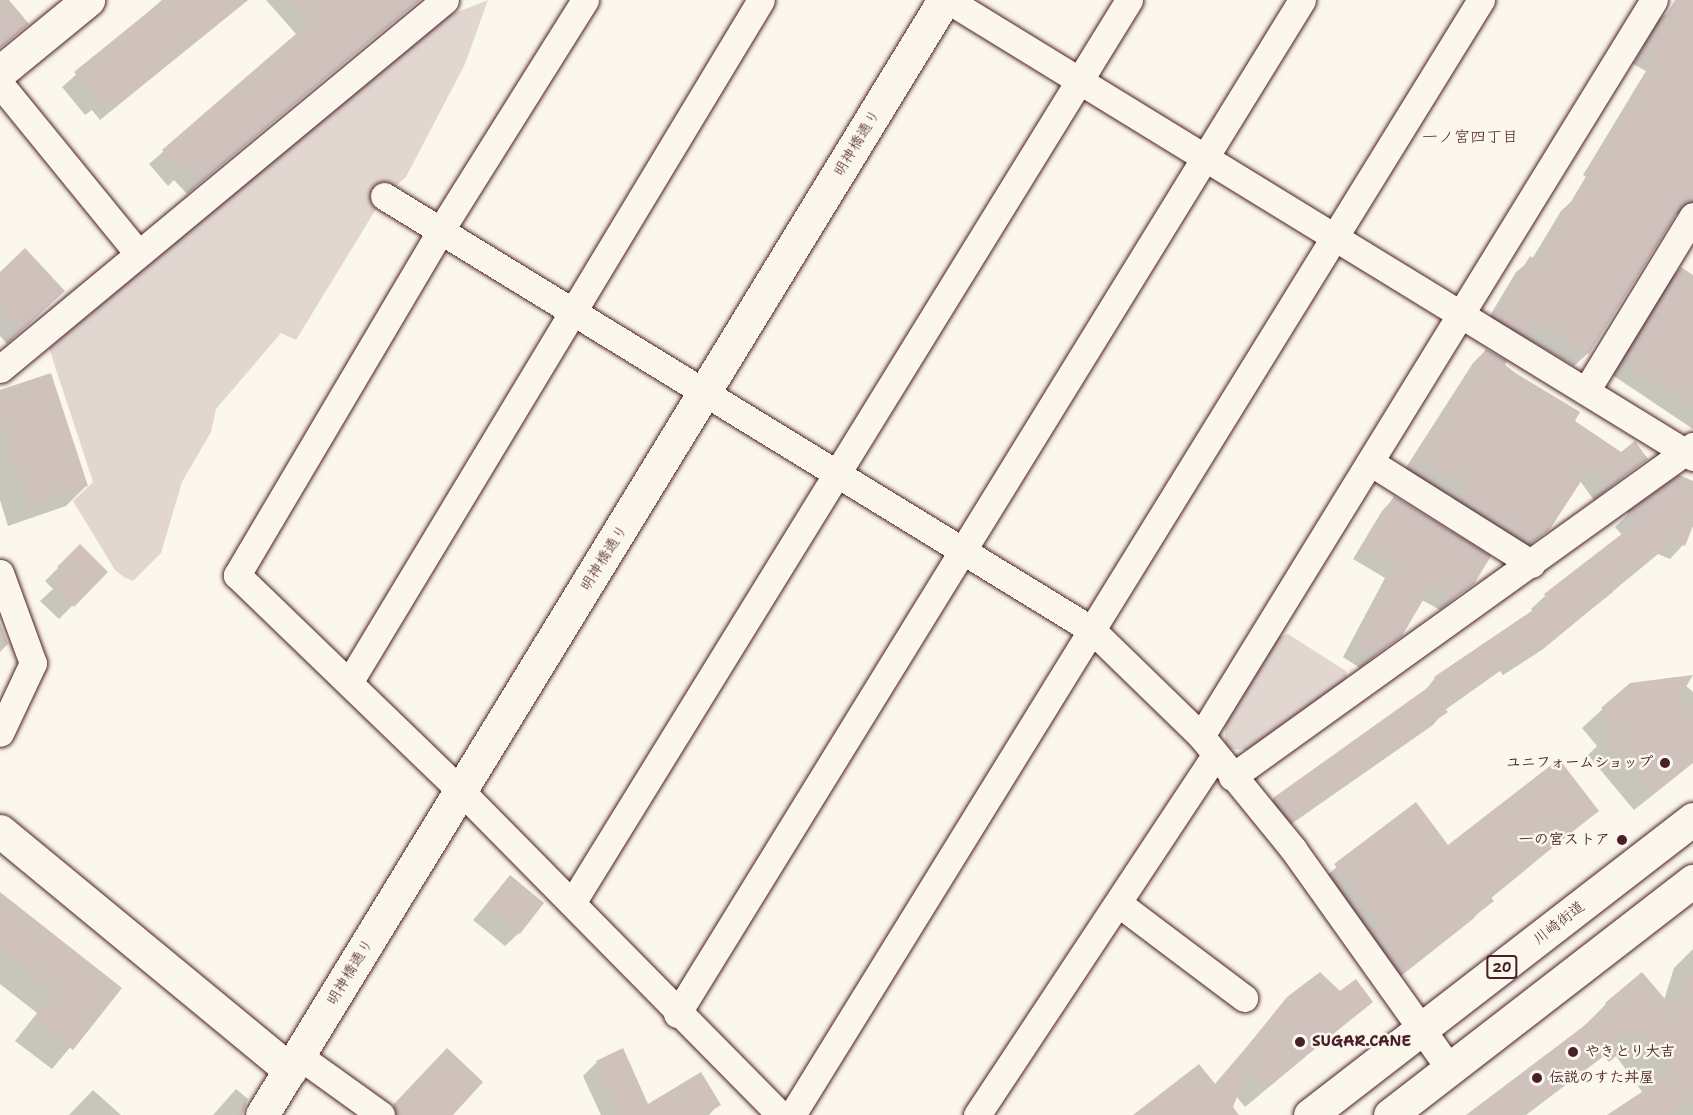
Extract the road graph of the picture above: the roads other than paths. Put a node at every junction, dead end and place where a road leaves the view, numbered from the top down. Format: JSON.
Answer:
{"nodes":[{"id":1,"x":88,"y":0,"type":"edge"},
{"id":2,"x":445,"y":0,"type":"edge"},
{"id":3,"x":585,"y":0,"type":"edge"},
{"id":4,"x":761,"y":0,"type":"edge"},
{"id":5,"x":946,"y":0,"type":"edge"},
{"id":6,"x":1129,"y":0,"type":"edge"},
{"id":7,"x":1302,"y":0,"type":"edge"},
{"id":8,"x":1481,"y":0,"type":"edge"},
{"id":9,"x":1654,"y":0,"type":"edge"},
{"id":10,"x":0,"y":72,"type":"edge"},
{"id":11,"x":1078,"y":80,"type":"junction"},
{"id":12,"x":0,"y":84,"type":"edge"},
{"id":13,"x":1205,"y":158,"type":"junction"},
{"id":14,"x":384,"y":196,"type":"dead end"},
{"id":15,"x":1693,"y":216,"type":"edge"},
{"id":16,"x":441,"y":230,"type":"junction"},
{"id":17,"x":1335,"y":237,"type":"junction"},
{"id":18,"x":138,"y":253,"type":"junction"},
{"id":19,"x":572,"y":310,"type":"junction"},
{"id":20,"x":1462,"y":315,"type":"junction"},
{"id":21,"x":0,"y":369,"type":"edge"},
{"id":22,"x":1586,"y":391,"type":"junction"},
{"id":23,"x":706,"y":392,"type":"junction"},
{"id":24,"x":1691,"y":452,"type":"edge"},
{"id":25,"x":1370,"y":462,"type":"junction"},
{"id":26,"x":839,"y":474,"type":"junction"},
{"id":27,"x":963,"y":549,"type":"junction"},
{"id":28,"x":1532,"y":564,"type":"junction"},
{"id":29,"x":0,"y":573,"type":"edge"},
{"id":30,"x":1092,"y":630,"type":"junction"},
{"id":31,"x":350,"y":681,"type":"junction"},
{"id":32,"x":0,"y":734,"type":"edge"},
{"id":33,"x":1208,"y":746,"type":"junction"},
{"id":34,"x":1233,"y":777,"type":"junction"},
{"id":35,"x":460,"y":790,"type":"junction"},
{"id":36,"x":1693,"y":819,"type":"edge"},
{"id":37,"x":0,"y":831,"type":"edge"},
{"id":38,"x":1693,"y":881,"type":"edge"},
{"id":39,"x":572,"y":903,"type":"junction"},
{"id":40,"x":1118,"y":903,"type":"junction"},
{"id":41,"x":1244,"y":998,"type":"dead end"},
{"id":42,"x":677,"y":1014,"type":"junction"},
{"id":43,"x":1422,"y":1029,"type":"junction"},
{"id":44,"x":295,"y":1063,"type":"junction"},
{"id":45,"x":1450,"y":1069,"type":"junction"},
{"id":46,"x":262,"y":1115,"type":"edge"},
{"id":47,"x":381,"y":1115,"type":"edge"},
{"id":48,"x":780,"y":1115,"type":"edge"},
{"id":49,"x":792,"y":1115,"type":"edge"},
{"id":50,"x":977,"y":1115,"type":"edge"},
{"id":51,"x":1310,"y":1115,"type":"edge"},
{"id":52,"x":1390,"y":1115,"type":"edge"}],
"edges":[{"from":1,"to":10,"type":"street"},
{"from":2,"to":18,"type":"street"},
{"from":3,"to":16,"type":"street"},
{"from":4,"to":19,"type":"street"},
{"from":5,"to":11,"type":"street"},
{"from":5,"to":23,"type":"street","name":"明神橋通り"},
{"from":6,"to":11,"type":"street"},
{"from":7,"to":13,"type":"street"},
{"from":8,"to":17,"type":"street"},
{"from":9,"to":20,"type":"street"},
{"from":11,"to":13,"type":"street"},
{"from":11,"to":26,"type":"street"},
{"from":12,"to":18,"type":"street"},
{"from":13,"to":17,"type":"street"},
{"from":13,"to":27,"type":"street"},
{"from":14,"to":16,"type":"street"},
{"from":15,"to":22,"type":"street"},
{"from":16,"to":19,"type":"street"},
{"from":16,"to":31,"type":"street"},
{"from":17,"to":20,"type":"street"},
{"from":17,"to":30,"type":"street"},
{"from":18,"to":21,"type":"street"},
{"from":19,"to":23,"type":"street"},
{"from":19,"to":31,"type":"street"},
{"from":20,"to":22,"type":"street"},
{"from":20,"to":25,"type":"street"},
{"from":22,"to":24,"type":"street"},
{"from":23,"to":26,"type":"street"},
{"from":23,"to":35,"type":"street","name":"明神橋通り"},
{"from":24,"to":28,"type":"street"},
{"from":25,"to":28,"type":"street"},
{"from":25,"to":33,"type":"street"},
{"from":26,"to":27,"type":"street"},
{"from":26,"to":39,"type":"street"},
{"from":27,"to":30,"type":"street"},
{"from":27,"to":42,"type":"street"},
{"from":28,"to":34,"type":"street"},
{"from":29,"to":32,"type":"street"},
{"from":30,"to":33,"type":"street"},
{"from":30,"to":49,"type":"street"},
{"from":31,"to":35,"type":"street"},
{"from":33,"to":34,"type":"street"},
{"from":33,"to":40,"type":"street"},
{"from":34,"to":43,"type":"street"},
{"from":35,"to":39,"type":"street"},
{"from":35,"to":44,"type":"street","name":"明神橋通り"},
{"from":36,"to":43,"type":"street","name":"川崎街道","number":"20"},
{"from":37,"to":44,"type":"street"},
{"from":38,"to":45,"type":"street"},
{"from":39,"to":42,"type":"street"},
{"from":40,"to":41,"type":"street"},
{"from":40,"to":50,"type":"street"},
{"from":42,"to":48,"type":"street"},
{"from":43,"to":45,"type":"street"},
{"from":43,"to":51,"type":"street","name":"川崎街道","number":"20"},
{"from":44,"to":46,"type":"street","name":"明神橋通り"},
{"from":44,"to":47,"type":"street"},
{"from":45,"to":52,"type":"street"}]}
